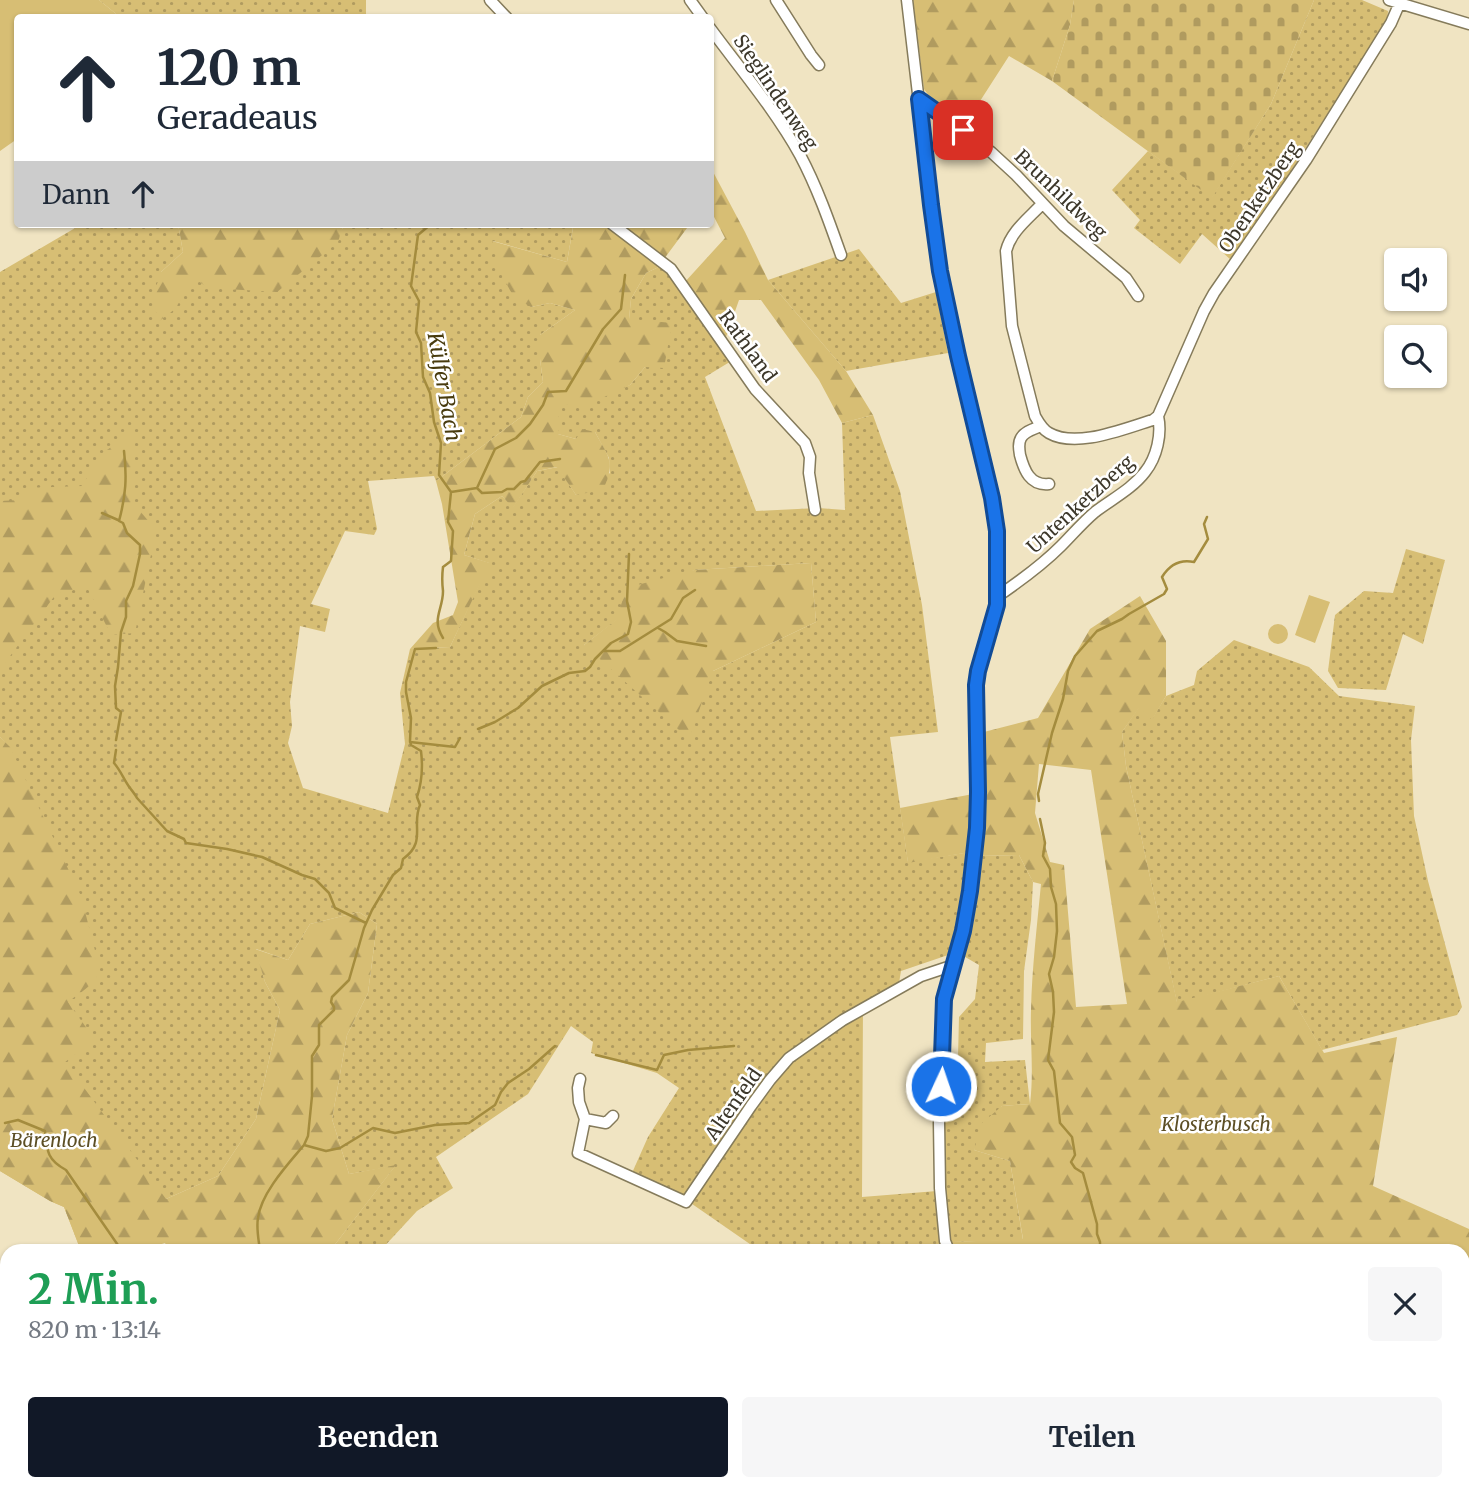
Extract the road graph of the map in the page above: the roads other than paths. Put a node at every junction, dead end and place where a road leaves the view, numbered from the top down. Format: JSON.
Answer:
{"nodes":[{"id":1,"x":490,"y":0,"type":"edge"},
{"id":2,"x":776,"y":0,"type":"edge"},
{"id":3,"x":908,"y":0,"type":"edge"},
{"id":4,"x":1396,"y":1,"type":"edge"},
{"id":5,"x":503,"y":14,"type":"edge"},
{"id":6,"x":1469,"y":24,"type":"edge"},
{"id":7,"x":714,"y":33,"type":"edge"},
{"id":8,"x":819,"y":65,"type":"dead end"},
{"id":9,"x":919,"y":99,"type":"junction"},
{"id":10,"x":1042,"y":204,"type":"junction"},
{"id":11,"x":617,"y":228,"type":"edge"},
{"id":12,"x":841,"y":254,"type":"dead end"},
{"id":13,"x":1138,"y":296,"type":"dead end"},
{"id":14,"x":1158,"y":416,"type":"junction"},
{"id":15,"x":1041,"y":426,"type":"junction"},
{"id":16,"x":1049,"y":484,"type":"dead end"},
{"id":17,"x":815,"y":510,"type":"dead end"},
{"id":18,"x":998,"y":596,"type":"junction"},
{"id":19,"x":954,"y":965,"type":"junction"},
{"id":20,"x":580,"y":1079,"type":"dead end"},
{"id":21,"x":613,"y":1116,"type":"dead end"},
{"id":22,"x":585,"y":1119,"type":"junction"},
{"id":23,"x":946,"y":1244,"type":"edge"}],
"edges":[{"from":1,"to":5,"type":"street"},
{"from":2,"to":8,"type":"street"},
{"from":3,"to":9,"type":"street"},
{"from":4,"to":6,"type":"street"},
{"from":4,"to":14,"type":"street","name":"Obenketzberg"},
{"from":7,"to":12,"type":"street","name":"Sieglindenweg"},
{"from":9,"to":10,"type":"street","name":"Brunhildweg"},
{"from":9,"to":18,"type":"street"},
{"from":10,"to":13,"type":"street","name":"Brunhildweg"},
{"from":10,"to":15,"type":"street"},
{"from":11,"to":17,"type":"street","name":"Rathland"},
{"from":14,"to":15,"type":"street"},
{"from":14,"to":18,"type":"street","name":"Untenketzberg"},
{"from":15,"to":16,"type":"street"},
{"from":18,"to":19,"type":"street"},
{"from":19,"to":22,"type":"street","name":"Altenfeld"},
{"from":19,"to":23,"type":"street"},
{"from":20,"to":22,"type":"street","name":"Altenfeld"},
{"from":21,"to":22,"type":"street"}]}
